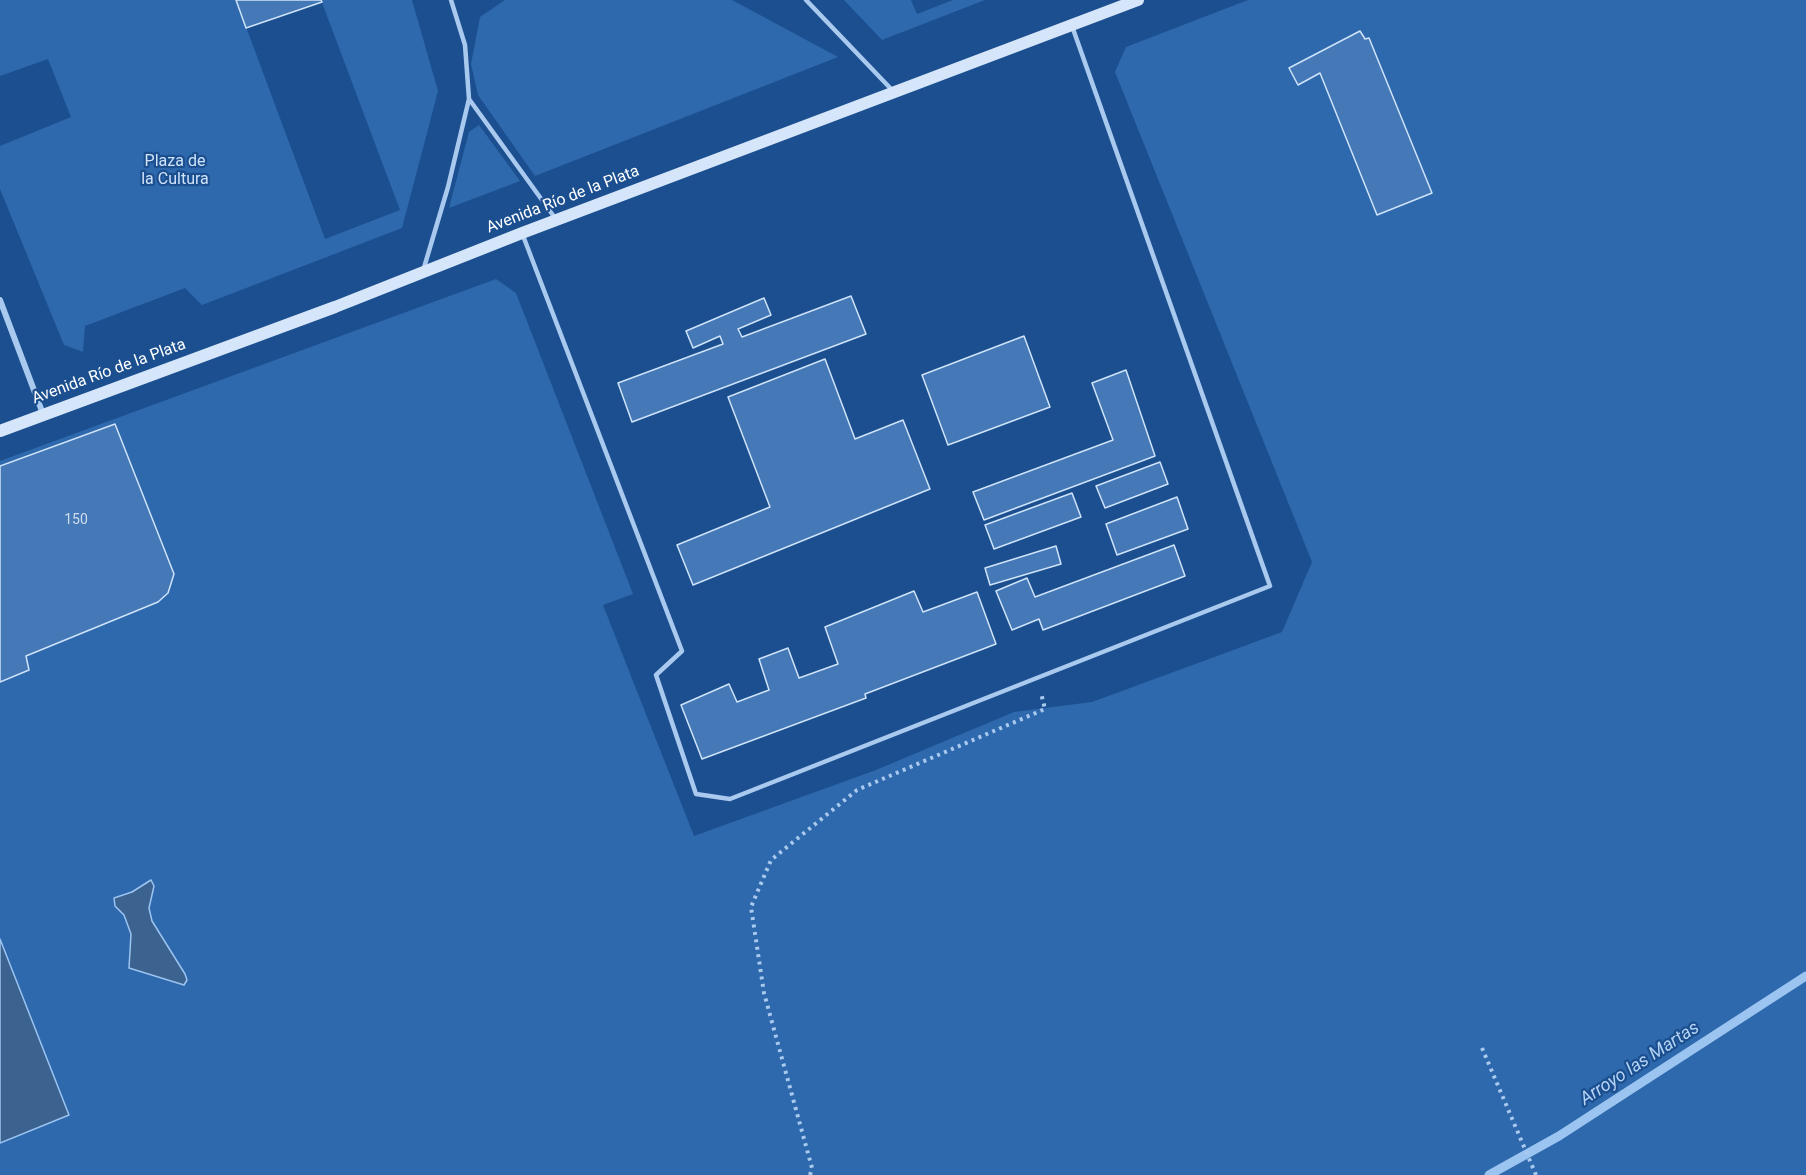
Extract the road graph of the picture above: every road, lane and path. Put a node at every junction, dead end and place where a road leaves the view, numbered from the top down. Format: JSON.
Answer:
{"nodes":[{"id":1,"x":452,"y":0,"type":"edge"},
{"id":2,"x":806,"y":0,"type":"edge"},
{"id":3,"x":1138,"y":0,"type":"edge"},
{"id":4,"x":1072,"y":26,"type":"junction"},
{"id":5,"x":895,"y":92,"type":"junction"},
{"id":6,"x":469,"y":99,"type":"junction"},
{"id":7,"x":556,"y":220,"type":"junction"},
{"id":8,"x":522,"y":233,"type":"junction"},
{"id":9,"x":423,"y":272,"type":"junction"},
{"id":10,"x":0,"y":300,"type":"edge"},
{"id":11,"x":43,"y":414,"type":"junction"},
{"id":12,"x":0,"y":431,"type":"edge"},
{"id":13,"x":1037,"y":678,"type":"junction"},
{"id":14,"x":1482,"y":1048,"type":"dead end"},
{"id":15,"x":810,"y":1175,"type":"edge"},
{"id":16,"x":1536,"y":1175,"type":"edge"}],
"edges":[{"from":1,"to":6,"type":"lane"},
{"from":2,"to":5,"type":"lane"},
{"from":3,"to":4,"type":"main road","name":"Avenida Río de la Plata"},
{"from":4,"to":5,"type":"main road","name":"Avenida Río de la Plata"},
{"from":4,"to":13,"type":"lane"},
{"from":5,"to":7,"type":"main road","name":"Avenida Río de la Plata"},
{"from":6,"to":7,"type":"lane"},
{"from":6,"to":9,"type":"lane"},
{"from":7,"to":8,"type":"main road","name":"Avenida Río de la Plata"},
{"from":8,"to":9,"type":"main road","name":"Avenida Río de la Plata"},
{"from":8,"to":13,"type":"lane"},
{"from":9,"to":11,"type":"main road","name":"Avenida Río de la Plata"},
{"from":10,"to":11,"type":"street"},
{"from":11,"to":12,"type":"main road","name":"Avenida Río de la Plata"},
{"from":13,"to":15,"type":"path"},
{"from":14,"to":16,"type":"path"}]}
